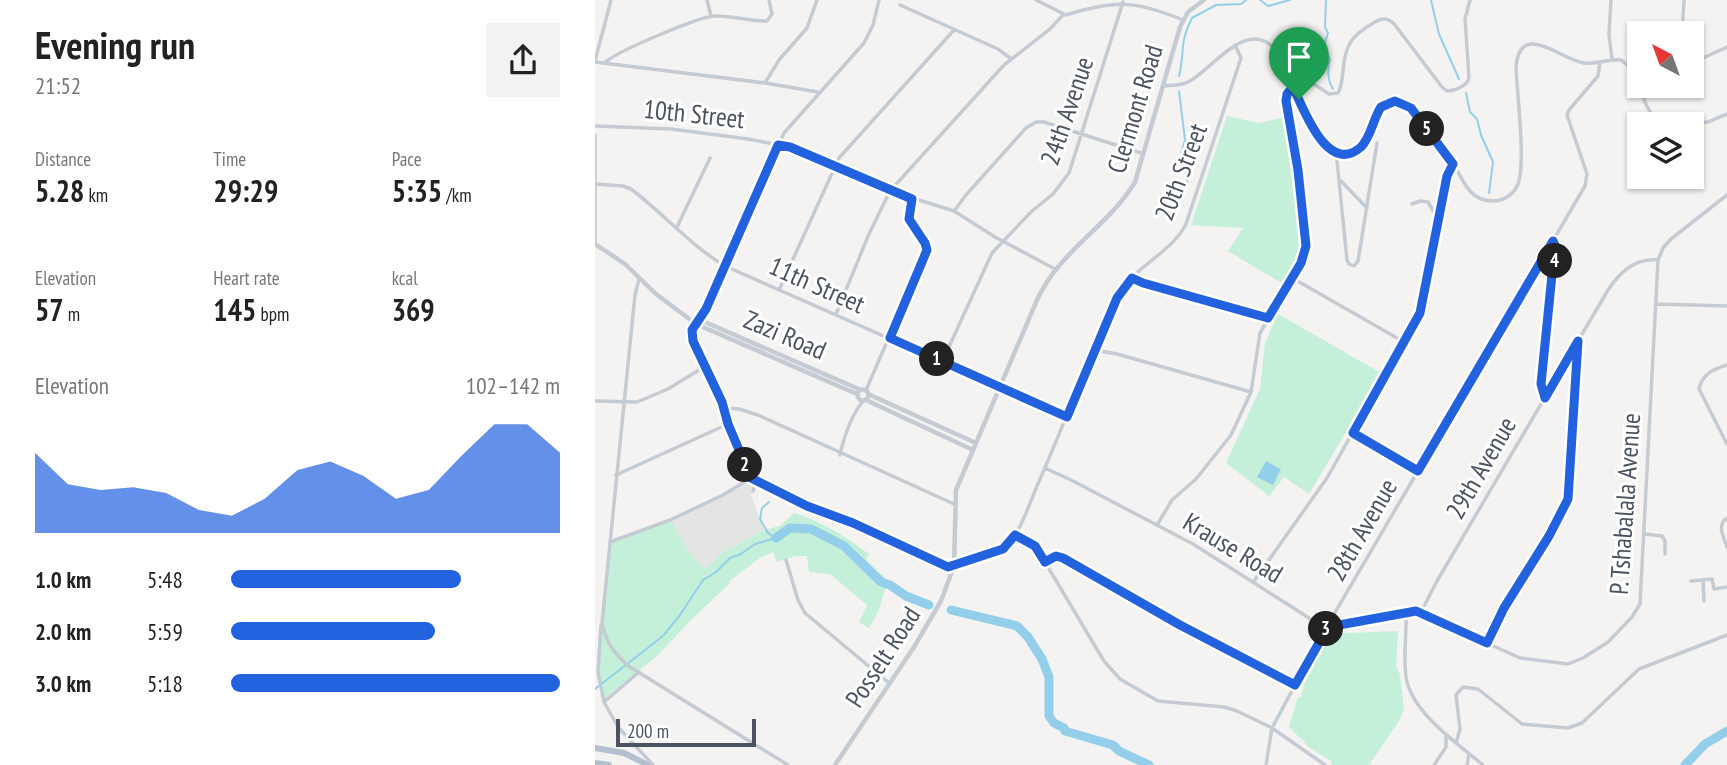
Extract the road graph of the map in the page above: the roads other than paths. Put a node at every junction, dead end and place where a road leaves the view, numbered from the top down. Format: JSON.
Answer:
{"nodes":[{"id":1,"x":611,"y":0,"type":"edge"},
{"id":2,"x":707,"y":0,"type":"edge"},
{"id":3,"x":769,"y":0,"type":"edge"},
{"id":4,"x":817,"y":0,"type":"edge"},
{"id":5,"x":879,"y":0,"type":"edge"},
{"id":6,"x":1036,"y":0,"type":"edge"},
{"id":7,"x":1204,"y":0,"type":"edge"},
{"id":8,"x":1470,"y":0,"type":"edge"},
{"id":9,"x":1684,"y":0,"type":"edge"},
{"id":10,"x":1123,"y":2,"type":"junction"},
{"id":11,"x":1612,"y":2,"type":"edge"},
{"id":12,"x":901,"y":5,"type":"dead end"},
{"id":13,"x":1063,"y":15,"type":"junction"},
{"id":14,"x":711,"y":16,"type":"junction"},
{"id":15,"x":1182,"y":20,"type":"junction"},
{"id":16,"x":1683,"y":21,"type":"edge"},
{"id":17,"x":954,"y":30,"type":"junction"},
{"id":18,"x":1235,"y":45,"type":"junction"},
{"id":19,"x":1727,"y":47,"type":"edge"},
{"id":20,"x":1705,"y":57,"type":"edge"},
{"id":21,"x":1010,"y":58,"type":"junction"},
{"id":22,"x":1612,"y":59,"type":"junction"},
{"id":23,"x":595,"y":61,"type":"edge"},
{"id":24,"x":1600,"y":62,"type":"junction"},
{"id":25,"x":605,"y":63,"type":"junction"},
{"id":26,"x":1627,"y":64,"type":"edge"},
{"id":27,"x":765,"y":82,"type":"junction"},
{"id":28,"x":1163,"y":86,"type":"junction"},
{"id":29,"x":1293,"y":87,"type":"junction"},
{"id":30,"x":819,"y":93,"type":"junction"},
{"id":31,"x":1727,"y":114,"type":"edge"},
{"id":32,"x":1704,"y":122,"type":"edge"},
{"id":33,"x":595,"y":126,"type":"edge"},
{"id":34,"x":1081,"y":134,"type":"junction"},
{"id":35,"x":595,"y":135,"type":"edge"},
{"id":36,"x":1377,"y":143,"type":"dead end"},
{"id":37,"x":778,"y":145,"type":"junction"},
{"id":38,"x":1336,"y":151,"type":"junction"},
{"id":39,"x":1144,"y":154,"type":"junction"},
{"id":40,"x":710,"y":158,"type":"dead end"},
{"id":41,"x":1453,"y":164,"type":"junction"},
{"id":42,"x":833,"y":167,"type":"junction"},
{"id":43,"x":1339,"y":180,"type":"junction"},
{"id":44,"x":596,"y":184,"type":"edge"},
{"id":45,"x":890,"y":191,"type":"junction"},
{"id":46,"x":1727,"y":195,"type":"edge"},
{"id":47,"x":912,"y":199,"type":"junction"},
{"id":48,"x":1412,"y":204,"type":"dead end"},
{"id":49,"x":1367,"y":209,"type":"junction"},
{"id":50,"x":954,"y":211,"type":"junction"},
{"id":51,"x":1439,"y":219,"type":"junction"},
{"id":52,"x":677,"y":227,"type":"junction"},
{"id":53,"x":1003,"y":241,"type":"junction"},
{"id":54,"x":1553,"y":241,"type":"junction"},
{"id":55,"x":595,"y":243,"type":"edge"},
{"id":56,"x":1658,"y":260,"type":"junction"},
{"id":57,"x":725,"y":266,"type":"junction"},
{"id":58,"x":1055,"y":269,"type":"junction"},
{"id":59,"x":1132,"y":278,"type":"junction"},
{"id":60,"x":1293,"y":278,"type":"junction"},
{"id":61,"x":639,"y":279,"type":"junction"},
{"id":62,"x":779,"y":290,"type":"junction"},
{"id":63,"x":1655,"y":304,"type":"junction"},
{"id":64,"x":1727,"y":306,"type":"edge"},
{"id":65,"x":836,"y":315,"type":"junction"},
{"id":66,"x":1268,"y":318,"type":"junction"},
{"id":67,"x":697,"y":321,"type":"junction"},
{"id":68,"x":890,"y":338,"type":"junction"},
{"id":69,"x":1578,"y":341,"type":"junction"},
{"id":70,"x":1404,"y":342,"type":"junction"},
{"id":71,"x":1094,"y":350,"type":"junction"},
{"id":72,"x":943,"y":362,"type":"junction"},
{"id":73,"x":1727,"y":365,"type":"edge"},
{"id":74,"x":704,"y":368,"type":"junction"},
{"id":75,"x":1000,"y":388,"type":"junction"},
{"id":76,"x":1251,"y":392,"type":"junction"},
{"id":77,"x":863,"y":396,"type":"junction"},
{"id":78,"x":1545,"y":398,"type":"junction"},
{"id":79,"x":595,"y":401,"type":"edge"},
{"id":80,"x":624,"y":402,"type":"junction"},
{"id":81,"x":724,"y":408,"type":"junction"},
{"id":82,"x":1067,"y":417,"type":"junction"},
{"id":83,"x":728,"y":424,"type":"junction"},
{"id":84,"x":1353,"y":433,"type":"junction"},
{"id":85,"x":976,"y":444,"type":"junction"},
{"id":86,"x":1727,"y":444,"type":"edge"},
{"id":87,"x":973,"y":450,"type":"junction"},
{"id":88,"x":840,"y":454,"type":"junction"},
{"id":89,"x":1045,"y":468,"type":"junction"},
{"id":90,"x":1418,"y":471,"type":"junction"},
{"id":91,"x":616,"y":475,"type":"junction"},
{"id":92,"x":751,"y":478,"type":"junction"},
{"id":93,"x":756,"y":482,"type":"junction"},
{"id":94,"x":753,"y":491,"type":"dead end"},
{"id":95,"x":954,"y":504,"type":"junction"},
{"id":96,"x":1727,"y":518,"type":"edge"},
{"id":97,"x":1157,"y":525,"type":"junction"},
{"id":98,"x":1644,"y":534,"type":"junction"},
{"id":99,"x":1015,"y":535,"type":"junction"},
{"id":100,"x":610,"y":542,"type":"junction"},
{"id":101,"x":1727,"y":547,"type":"edge"},
{"id":102,"x":1665,"y":554,"type":"dead end"},
{"id":103,"x":786,"y":560,"type":"dead end"},
{"id":104,"x":1045,"y":562,"type":"junction"},
{"id":105,"x":954,"y":566,"type":"junction"},
{"id":106,"x":1703,"y":580,"type":"junction"},
{"id":107,"x":1254,"y":581,"type":"junction"},
{"id":108,"x":1691,"y":581,"type":"dead end"},
{"id":109,"x":1727,"y":587,"type":"edge"},
{"id":110,"x":1704,"y":601,"type":"dead end"},
{"id":111,"x":1406,"y":612,"type":"junction"},
{"id":112,"x":1422,"y":612,"type":"junction"},
{"id":113,"x":602,"y":623,"type":"junction"},
{"id":114,"x":1328,"y":627,"type":"junction"},
{"id":115,"x":1727,"y":635,"type":"edge"},
{"id":116,"x":1487,"y":643,"type":"junction"},
{"id":117,"x":639,"y":672,"type":"junction"},
{"id":118,"x":889,"y":683,"type":"junction"},
{"id":119,"x":1295,"y":685,"type":"junction"},
{"id":120,"x":604,"y":702,"type":"junction"},
{"id":121,"x":1272,"y":729,"type":"junction"},
{"id":122,"x":1446,"y":735,"type":"junction"},
{"id":123,"x":1456,"y":743,"type":"junction"},
{"id":124,"x":595,"y":748,"type":"edge"},
{"id":125,"x":1469,"y":754,"type":"junction"},
{"id":126,"x":595,"y":763,"type":"edge"},
{"id":127,"x":609,"y":765,"type":"edge"},
{"id":128,"x":650,"y":765,"type":"edge"},
{"id":129,"x":788,"y":765,"type":"edge"},
{"id":130,"x":835,"y":765,"type":"edge"},
{"id":131,"x":1266,"y":765,"type":"edge"},
{"id":132,"x":1325,"y":765,"type":"edge"},
{"id":133,"x":1434,"y":765,"type":"edge"},
{"id":134,"x":1467,"y":765,"type":"edge"},
{"id":135,"x":1483,"y":765,"type":"edge"}],
"edges":[{"from":1,"to":23,"type":"street"},
{"from":2,"to":14,"type":"street"},
{"from":3,"to":14,"type":"street"},
{"from":4,"to":27,"type":"street"},
{"from":5,"to":30,"type":"street"},
{"from":6,"to":13,"type":"street"},
{"from":7,"to":15,"type":"street","name":"Clermont Road"},
{"from":8,"to":29,"type":"street"},
{"from":9,"to":16,"type":"street"},
{"from":10,"to":13,"type":"street"},
{"from":10,"to":15,"type":"street"},
{"from":10,"to":34,"type":"street","name":"24th Avenue"},
{"from":11,"to":22,"type":"street"},
{"from":12,"to":17,"type":"street"},
{"from":13,"to":21,"type":"street"},
{"from":14,"to":25,"type":"street"},
{"from":15,"to":28,"type":"street","name":"Clermont Road"},
{"from":17,"to":21,"type":"street"},
{"from":17,"to":42,"type":"street"},
{"from":18,"to":28,"type":"street"},
{"from":18,"to":29,"type":"street"},
{"from":18,"to":59,"type":"street","name":"20th Street"},
{"from":19,"to":20,"type":"street"},
{"from":21,"to":45,"type":"street"},
{"from":22,"to":24,"type":"street"},
{"from":22,"to":26,"type":"street"},
{"from":23,"to":25,"type":"street"},
{"from":24,"to":41,"type":"street"},
{"from":24,"to":54,"type":"street","name":"28th Avenue"},
{"from":25,"to":27,"type":"street"},
{"from":27,"to":30,"type":"street"},
{"from":28,"to":39,"type":"street","name":"Clermont Road"},
{"from":29,"to":38,"type":"street"},
{"from":29,"to":60,"type":"street"},
{"from":30,"to":37,"type":"street"},
{"from":31,"to":32,"type":"street"},
{"from":33,"to":37,"type":"street","name":"10th Street"},
{"from":34,"to":39,"type":"street"},
{"from":34,"to":50,"type":"street"},
{"from":34,"to":53,"type":"street","name":"24th Avenue"},
{"from":35,"to":44,"type":"street"},
{"from":36,"to":49,"type":"street"},
{"from":37,"to":42,"type":"street","name":"10th Street"},
{"from":37,"to":57,"type":"street"},
{"from":38,"to":41,"type":"street"},
{"from":38,"to":43,"type":"street"},
{"from":39,"to":58,"type":"street","name":"Clermont Road"},
{"from":40,"to":52,"type":"street"},
{"from":41,"to":51,"type":"street"},
{"from":42,"to":45,"type":"street","name":"10th Street"},
{"from":42,"to":62,"type":"street"},
{"from":43,"to":49,"type":"street"},
{"from":43,"to":49,"type":"street"},
{"from":44,"to":52,"type":"street","name":"11th Street"},
{"from":44,"to":55,"type":"street"},
{"from":45,"to":47,"type":"street","name":"10th Street"},
{"from":45,"to":65,"type":"street"},
{"from":46,"to":56,"type":"street"},
{"from":47,"to":50,"type":"street","name":"10th Street"},
{"from":47,"to":68,"type":"street"},
{"from":48,"to":51,"type":"street"},
{"from":50,"to":53,"type":"street","name":"10th Street"},
{"from":51,"to":70,"type":"street"},
{"from":52,"to":57,"type":"street","name":"11th Street"},
{"from":53,"to":58,"type":"street","name":"10th Street"},
{"from":53,"to":72,"type":"street","name":"24th Avenue"},
{"from":54,"to":78,"type":"street"},
{"from":54,"to":90,"type":"street","name":"28th Avenue"},
{"from":55,"to":61,"type":"street","name":"Zazi Road"},
{"from":56,"to":63,"type":"street","name":"P. Tshabalala Avenue"},
{"from":56,"to":69,"type":"street","name":"29th Avenue"},
{"from":57,"to":62,"type":"street","name":"11th Street"},
{"from":57,"to":67,"type":"street"},
{"from":58,"to":75,"type":"street","name":"Clermont Road"},
{"from":59,"to":66,"type":"street"},
{"from":59,"to":71,"type":"street","name":"20th Street"},
{"from":60,"to":66,"type":"street"},
{"from":60,"to":70,"type":"street"},
{"from":61,"to":67,"type":"street","name":"Zazi Road"},
{"from":61,"to":80,"type":"street"},
{"from":62,"to":65,"type":"street","name":"11th Street"},
{"from":63,"to":64,"type":"street"},
{"from":63,"to":98,"type":"street","name":"P. Tshabalala Avenue"},
{"from":65,"to":68,"type":"street","name":"11th Street"},
{"from":66,"to":76,"type":"street"},
{"from":67,"to":74,"type":"street"},
{"from":67,"to":77,"type":"street","name":"Zazi Road"},
{"from":68,"to":72,"type":"street","name":"11th Street"},
{"from":68,"to":77,"type":"street"},
{"from":69,"to":78,"type":"street","name":"29th Avenue"},
{"from":69,"to":116,"type":"street"},
{"from":70,"to":84,"type":"street"},
{"from":71,"to":76,"type":"street"},
{"from":71,"to":82,"type":"street","name":"20th Street"},
{"from":72,"to":75,"type":"street","name":"11th Street"},
{"from":73,"to":86,"type":"street"},
{"from":74,"to":80,"type":"street"},
{"from":74,"to":81,"type":"street"},
{"from":75,"to":82,"type":"street","name":"11th Street"},
{"from":75,"to":85,"type":"street","name":"Clermont Road"},
{"from":76,"to":97,"type":"street"},
{"from":77,"to":85,"type":"street","name":"Zazi Road"},
{"from":77,"to":87,"type":"street","name":"Zazi Road"},
{"from":77,"to":88,"type":"street"},
{"from":78,"to":112,"type":"street","name":"29th Avenue"},
{"from":79,"to":80,"type":"street"},
{"from":80,"to":91,"type":"street"},
{"from":81,"to":83,"type":"street"},
{"from":81,"to":88,"type":"street"},
{"from":82,"to":89,"type":"street","name":"20th Street"},
{"from":83,"to":91,"type":"street"},
{"from":83,"to":92,"type":"street"},
{"from":84,"to":90,"type":"street"},
{"from":84,"to":107,"type":"street"},
{"from":85,"to":87,"type":"street","name":"Clermont Road"},
{"from":87,"to":95,"type":"street","name":"Clermont Road"},
{"from":88,"to":95,"type":"street"},
{"from":89,"to":97,"type":"street","name":"Krause Road"},
{"from":89,"to":99,"type":"street","name":"20th Street"},
{"from":90,"to":114,"type":"street","name":"28th Avenue"},
{"from":91,"to":100,"type":"street"},
{"from":92,"to":93,"type":"street"},
{"from":92,"to":100,"type":"street"},
{"from":93,"to":94,"type":"street"},
{"from":93,"to":105,"type":"street"},
{"from":95,"to":105,"type":"street","name":"Clermont Road"},
{"from":96,"to":101,"type":"street"},
{"from":97,"to":107,"type":"street","name":"Krause Road"},
{"from":98,"to":102,"type":"street"},
{"from":98,"to":116,"type":"street","name":"P. Tshabalala Avenue"},
{"from":99,"to":104,"type":"street"},
{"from":99,"to":105,"type":"street"},
{"from":100,"to":113,"type":"street"},
{"from":103,"to":118,"type":"street"},
{"from":104,"to":119,"type":"street"},
{"from":104,"to":121,"type":"street"},
{"from":105,"to":118,"type":"street","name":"Posselt Road"},
{"from":106,"to":108,"type":"street"},
{"from":106,"to":109,"type":"street"},
{"from":106,"to":110,"type":"street"},
{"from":107,"to":114,"type":"street","name":"Krause Road"},
{"from":111,"to":112,"type":"street","name":"P. Tshabalala Avenue"},
{"from":111,"to":114,"type":"street"},
{"from":111,"to":122,"type":"street"},
{"from":112,"to":116,"type":"street","name":"P. Tshabalala Avenue"},
{"from":113,"to":117,"type":"street"},
{"from":113,"to":120,"type":"street"},
{"from":114,"to":119,"type":"street","name":"28th Avenue"},
{"from":115,"to":123,"type":"street"},
{"from":117,"to":120,"type":"street"},
{"from":117,"to":129,"type":"street"},
{"from":118,"to":130,"type":"street","name":"Posselt Road"},
{"from":119,"to":121,"type":"street","name":"28th Avenue"},
{"from":120,"to":128,"type":"street"},
{"from":121,"to":131,"type":"street","name":"28th Avenue"},
{"from":121,"to":132,"type":"street"},
{"from":122,"to":123,"type":"street"},
{"from":122,"to":133,"type":"street"},
{"from":123,"to":125,"type":"street"},
{"from":124,"to":128,"type":"main road"},
{"from":125,"to":134,"type":"street"},
{"from":125,"to":135,"type":"street"},
{"from":126,"to":127,"type":"main road"}]}
